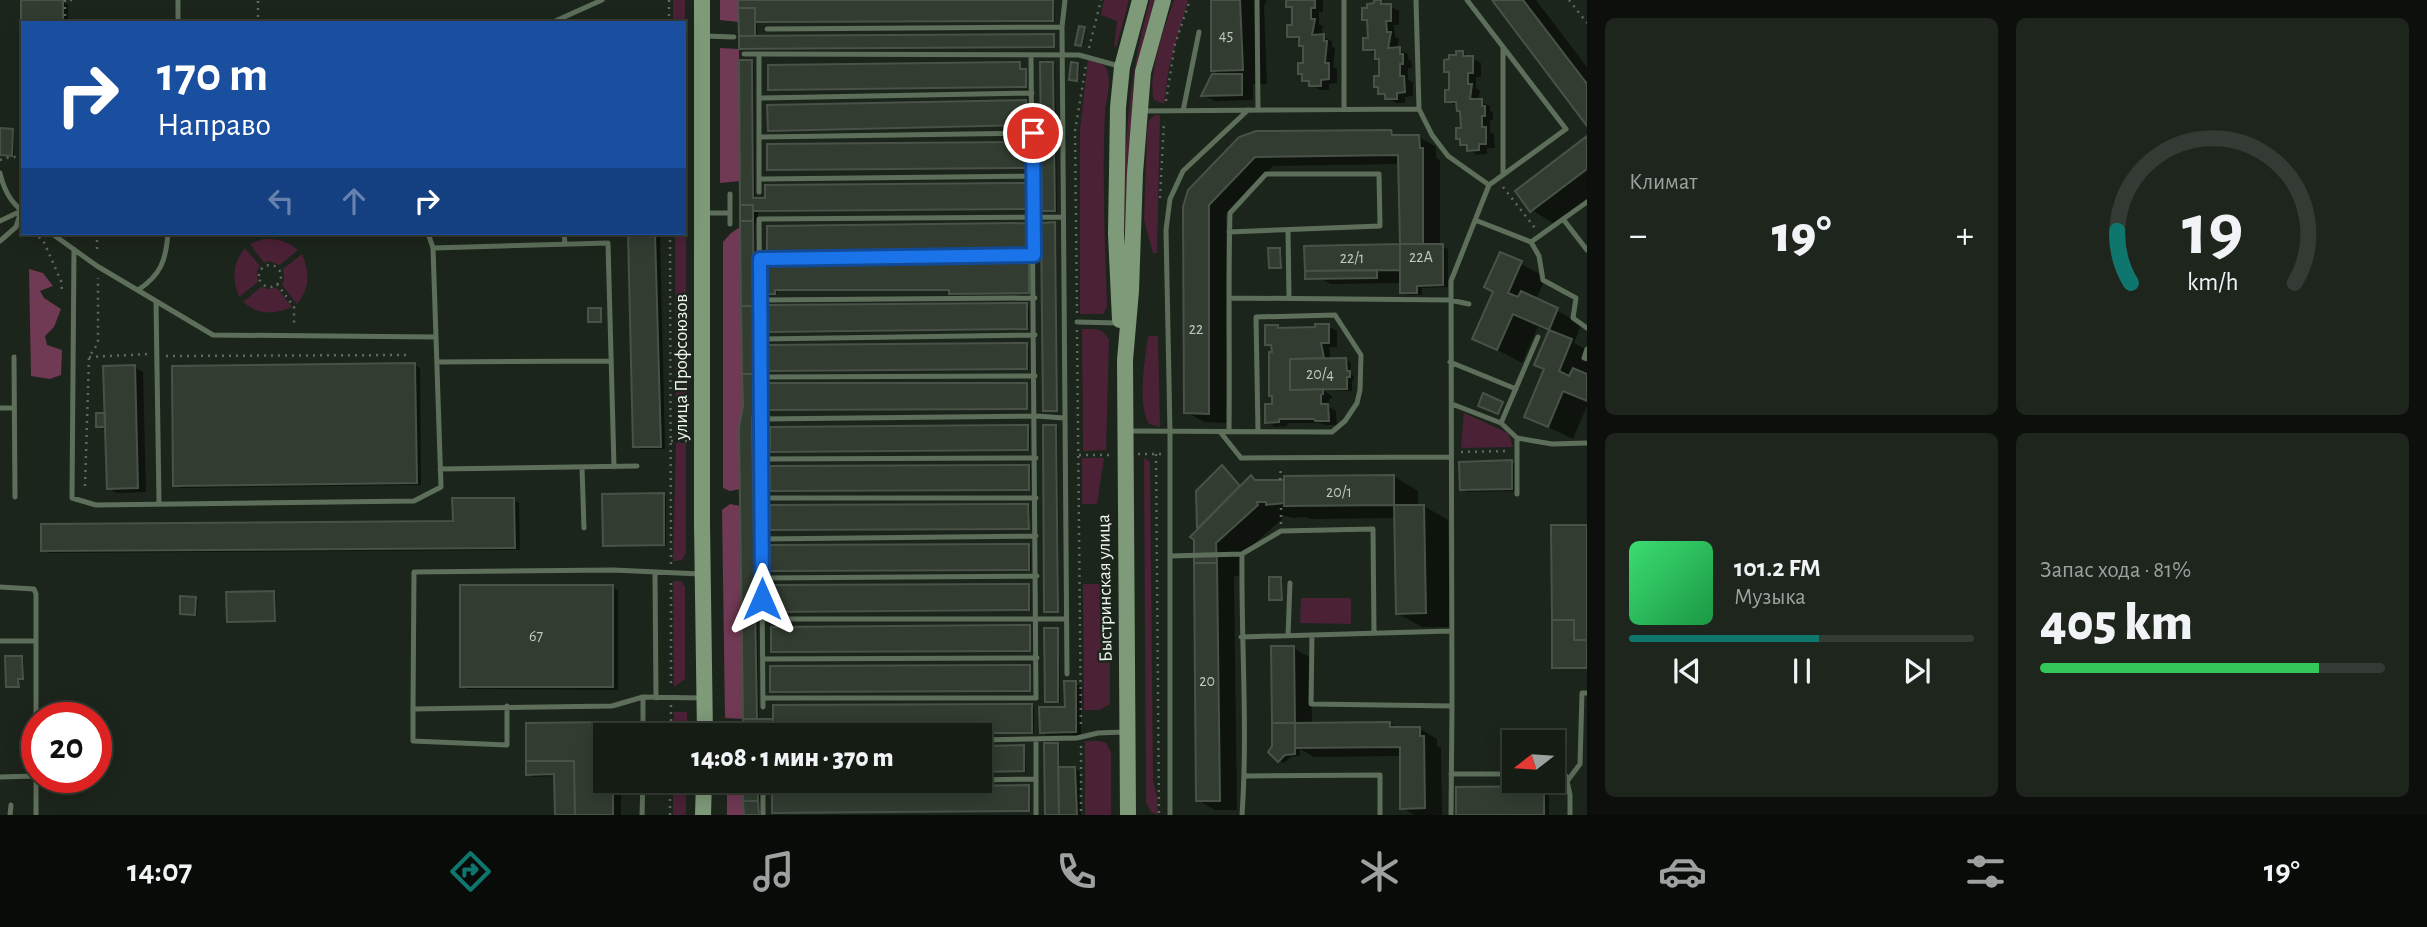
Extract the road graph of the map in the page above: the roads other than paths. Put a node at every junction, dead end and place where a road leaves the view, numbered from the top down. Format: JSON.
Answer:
{"nodes":[{"id":1,"x":178,"y":0,"type":"edge"},
{"id":2,"x":602,"y":0,"type":"edge"},
{"id":3,"x":702,"y":0,"type":"edge"},
{"id":4,"x":1065,"y":0,"type":"edge"},
{"id":5,"x":1140,"y":0,"type":"edge"},
{"id":6,"x":1163,"y":0,"type":"edge"},
{"id":7,"x":1257,"y":0,"type":"edge"},
{"id":8,"x":1344,"y":0,"type":"edge"},
{"id":9,"x":1416,"y":0,"type":"edge"},
{"id":10,"x":1467,"y":0,"type":"edge"},
{"id":11,"x":178,"y":21,"type":"edge"},
{"id":12,"x":555,"y":21,"type":"edge"},
{"id":13,"x":1062,"y":27,"type":"junction"},
{"id":14,"x":767,"y":29,"type":"dead end"},
{"id":15,"x":1199,"y":32,"type":"dead end"},
{"id":16,"x":702,"y":36,"type":"junction"},
{"id":17,"x":734,"y":37,"type":"dead end"},
{"id":18,"x":1503,"y":47,"type":"junction"},
{"id":19,"x":744,"y":54,"type":"dead end"},
{"id":20,"x":759,"y":54,"type":"junction"},
{"id":21,"x":1031,"y":55,"type":"junction"},
{"id":22,"x":1062,"y":55,"type":"junction"},
{"id":23,"x":1122,"y":67,"type":"junction"},
{"id":24,"x":1032,"y":93,"type":"junction"},
{"id":25,"x":759,"y":98,"type":"junction"},
{"id":26,"x":1344,"y":109,"type":"junction"},
{"id":27,"x":1419,"y":109,"type":"junction"},
{"id":28,"x":1248,"y":110,"type":"junction"},
{"id":29,"x":1258,"y":110,"type":"junction"},
{"id":30,"x":1139,"y":111,"type":"junction"},
{"id":31,"x":1182,"y":111,"type":"junction"},
{"id":32,"x":1033,"y":133,"type":"junction"},
{"id":33,"x":759,"y":137,"type":"junction"},
{"id":34,"x":0,"y":173,"type":"edge"},
{"id":35,"x":1503,"y":173,"type":"junction"},
{"id":36,"x":1034,"y":176,"type":"junction"},
{"id":37,"x":759,"y":178,"type":"junction"},
{"id":38,"x":1489,"y":185,"type":"junction"},
{"id":39,"x":759,"y":192,"type":"dead end"},
{"id":40,"x":730,"y":194,"type":"dead end"},
{"id":41,"x":1587,"y":202,"type":"edge"},
{"id":42,"x":21,"y":210,"type":"edge"},
{"id":43,"x":21,"y":211,"type":"edge"},
{"id":44,"x":702,"y":213,"type":"junction"},
{"id":45,"x":730,"y":213,"type":"junction"},
{"id":46,"x":21,"y":214,"type":"edge"},
{"id":47,"x":1034,"y":216,"type":"junction"},
{"id":48,"x":1063,"y":217,"type":"junction"},
{"id":49,"x":1563,"y":219,"type":"junction"},
{"id":50,"x":1475,"y":220,"type":"junction"},
{"id":51,"x":0,"y":221,"type":"edge"},
{"id":52,"x":730,"y":224,"type":"dead end"},
{"id":53,"x":1288,"y":230,"type":"junction"},
{"id":54,"x":1229,"y":232,"type":"junction"},
{"id":55,"x":54,"y":235,"type":"edge"},
{"id":56,"x":168,"y":235,"type":"edge"},
{"id":57,"x":429,"y":235,"type":"edge"},
{"id":58,"x":564,"y":235,"type":"edge"},
{"id":59,"x":0,"y":241,"type":"edge"},
{"id":60,"x":1531,"y":242,"type":"junction"},
{"id":61,"x":565,"y":244,"type":"junction"},
{"id":62,"x":433,"y":248,"type":"junction"},
{"id":63,"x":74,"y":249,"type":"junction"},
{"id":64,"x":1587,"y":250,"type":"edge"},
{"id":65,"x":1034,"y":255,"type":"junction"},
{"id":66,"x":760,"y":259,"type":"junction"},
{"id":67,"x":138,"y":290,"type":"junction"},
{"id":68,"x":1035,"y":298,"type":"junction"},
{"id":69,"x":1230,"y":298,"type":"junction"},
{"id":70,"x":1289,"y":298,"type":"junction"},
{"id":71,"x":760,"y":299,"type":"junction"},
{"id":72,"x":1450,"y":300,"type":"junction"},
{"id":73,"x":156,"y":301,"type":"junction"},
{"id":74,"x":1469,"y":304,"type":"dead end"},
{"id":75,"x":1077,"y":322,"type":"road end"},
{"id":76,"x":1121,"y":324,"type":"junction"},
{"id":77,"x":1587,"y":328,"type":"edge"},
{"id":78,"x":1035,"y":335,"type":"junction"},
{"id":79,"x":436,"y":337,"type":"junction"},
{"id":80,"x":1538,"y":337,"type":"dead end"},
{"id":81,"x":761,"y":339,"type":"junction"},
{"id":82,"x":1587,"y":349,"type":"edge"},
{"id":83,"x":14,"y":357,"type":"dead end"},
{"id":84,"x":1587,"y":359,"type":"edge"},
{"id":85,"x":1125,"y":360,"type":"junction"},
{"id":86,"x":611,"y":361,"type":"junction"},
{"id":87,"x":437,"y":362,"type":"junction"},
{"id":88,"x":1450,"y":362,"type":"junction"},
{"id":89,"x":1035,"y":376,"type":"junction"},
{"id":90,"x":761,"y":377,"type":"junction"},
{"id":91,"x":1516,"y":389,"type":"junction"},
{"id":92,"x":1452,"y":404,"type":"junction"},
{"id":93,"x":0,"y":408,"type":"edge"},
{"id":94,"x":14,"y":408,"type":"junction"},
{"id":95,"x":1035,"y":416,"type":"junction"},
{"id":96,"x":1064,"y":418,"type":"junction"},
{"id":97,"x":762,"y":419,"type":"junction"},
{"id":98,"x":1501,"y":423,"type":"junction"},
{"id":99,"x":1125,"y":431,"type":"junction"},
{"id":100,"x":1170,"y":432,"type":"junction"},
{"id":101,"x":1229,"y":432,"type":"junction"},
{"id":102,"x":1258,"y":432,"type":"junction"},
{"id":103,"x":1221,"y":433,"type":"junction"},
{"id":104,"x":1517,"y":438,"type":"junction"},
{"id":105,"x":1587,"y":443,"type":"edge"},
{"id":106,"x":1450,"y":455,"type":"junction"},
{"id":107,"x":1036,"y":458,"type":"junction"},
{"id":108,"x":762,"y":459,"type":"junction"},
{"id":109,"x":637,"y":466,"type":"dead end"},
{"id":110,"x":582,"y":467,"type":"junction"},
{"id":111,"x":614,"y":467,"type":"junction"},
{"id":112,"x":440,"y":469,"type":"junction"},
{"id":113,"x":1517,"y":494,"type":"dead end"},
{"id":114,"x":15,"y":496,"type":"dead end"},
{"id":115,"x":762,"y":498,"type":"junction"},
{"id":116,"x":1036,"y":498,"type":"junction"},
{"id":117,"x":159,"y":502,"type":"junction"},
{"id":118,"x":584,"y":528,"type":"dead end"},
{"id":119,"x":1037,"y":536,"type":"junction"},
{"id":120,"x":762,"y":538,"type":"junction"},
{"id":121,"x":1242,"y":554,"type":"junction"},
{"id":122,"x":1170,"y":556,"type":"junction"},
{"id":123,"x":655,"y":574,"type":"junction"},
{"id":124,"x":703,"y":574,"type":"junction"},
{"id":125,"x":1037,"y":576,"type":"junction"},
{"id":126,"x":762,"y":578,"type":"junction"},
{"id":127,"x":1290,"y":583,"type":"dead end"},
{"id":128,"x":0,"y":587,"type":"edge"},
{"id":129,"x":1037,"y":618,"type":"junction"},
{"id":130,"x":762,"y":619,"type":"junction"},
{"id":131,"x":1066,"y":620,"type":"junction"},
{"id":132,"x":1450,"y":631,"type":"junction"},
{"id":133,"x":1374,"y":633,"type":"junction"},
{"id":134,"x":1312,"y":635,"type":"junction"},
{"id":135,"x":1288,"y":636,"type":"junction"},
{"id":136,"x":1241,"y":637,"type":"junction"},
{"id":137,"x":0,"y":641,"type":"edge"},
{"id":138,"x":35,"y":641,"type":"junction"},
{"id":139,"x":1037,"y":658,"type":"junction"},
{"id":140,"x":763,"y":659,"type":"junction"},
{"id":141,"x":1067,"y":674,"type":"dead end"},
{"id":142,"x":1587,"y":693,"type":"edge"},
{"id":143,"x":643,"y":697,"type":"junction"},
{"id":144,"x":656,"y":698,"type":"junction"},
{"id":145,"x":704,"y":698,"type":"junction"},
{"id":146,"x":763,"y":698,"type":"junction"},
{"id":147,"x":35,"y":702,"type":"edge"},
{"id":148,"x":507,"y":706,"type":"junction"},
{"id":149,"x":1452,"y":706,"type":"junction"},
{"id":150,"x":763,"y":707,"type":"dead end"},
{"id":151,"x":414,"y":709,"type":"junction"},
{"id":152,"x":643,"y":723,"type":"edge"},
{"id":153,"x":705,"y":723,"type":"edge"},
{"id":154,"x":1128,"y":732,"type":"junction"},
{"id":155,"x":1036,"y":739,"type":"junction"},
{"id":156,"x":992,"y":740,"type":"edge"},
{"id":157,"x":1451,"y":774,"type":"junction"},
{"id":158,"x":1502,"y":774,"type":"edge"},
{"id":159,"x":0,"y":776,"type":"edge"},
{"id":160,"x":21,"y":776,"type":"edge"},
{"id":161,"x":1245,"y":776,"type":"junction"},
{"id":162,"x":1565,"y":777,"type":"edge"},
{"id":163,"x":1036,"y":779,"type":"junction"},
{"id":164,"x":992,"y":780,"type":"edge"},
{"id":165,"x":1568,"y":780,"type":"junction"},
{"id":166,"x":36,"y":793,"type":"edge"},
{"id":167,"x":643,"y":793,"type":"edge"},
{"id":168,"x":704,"y":793,"type":"edge"},
{"id":169,"x":763,"y":793,"type":"edge"},
{"id":170,"x":11,"y":805,"type":"dead end"},
{"id":171,"x":10,"y":815,"type":"edge"},
{"id":172,"x":36,"y":815,"type":"edge"},
{"id":173,"x":642,"y":815,"type":"edge"},
{"id":174,"x":703,"y":815,"type":"edge"},
{"id":175,"x":763,"y":815,"type":"edge"},
{"id":176,"x":1036,"y":815,"type":"edge"},
{"id":177,"x":1128,"y":815,"type":"edge"},
{"id":178,"x":1170,"y":815,"type":"edge"},
{"id":179,"x":1242,"y":815,"type":"edge"},
{"id":180,"x":1380,"y":815,"type":"edge"},
{"id":181,"x":1451,"y":815,"type":"edge"},
{"id":182,"x":1570,"y":815,"type":"edge"}],
"edges":[{"from":1,"to":11,"type":"lane"},
{"from":2,"to":12,"type":"lane"},
{"from":3,"to":16,"type":"main road","name":"улица Профсоюзов"},
{"from":4,"to":13,"type":"lane"},
{"from":5,"to":23,"type":"main road","name":"Быстринская улица"},
{"from":6,"to":30,"type":"main road","name":"Быстринская улица"},
{"from":7,"to":29,"type":"lane"},
{"from":8,"to":26,"type":"lane"},
{"from":9,"to":27,"type":"lane"},
{"from":10,"to":18,"type":"lane"},
{"from":13,"to":14,"type":"lane"},
{"from":13,"to":22,"type":"lane"},
{"from":15,"to":31,"type":"lane"},
{"from":16,"to":17,"type":"lane"},
{"from":16,"to":44,"type":"main road","name":"улица Профсоюзов"},
{"from":18,"to":35,"type":"lane"},
{"from":18,"to":35,"type":"lane"},
{"from":19,"to":20,"type":"lane"},
{"from":20,"to":21,"type":"lane"},
{"from":20,"to":25,"type":"lane"},
{"from":21,"to":22,"type":"lane"},
{"from":21,"to":24,"type":"lane"},
{"from":22,"to":23,"type":"lane"},
{"from":22,"to":48,"type":"lane"},
{"from":23,"to":76,"type":"main road","name":"Быстринская улица"},
{"from":24,"to":25,"type":"lane"},
{"from":24,"to":32,"type":"lane"},
{"from":25,"to":33,"type":"lane"},
{"from":26,"to":27,"type":"lane"},
{"from":26,"to":29,"type":"lane"},
{"from":27,"to":38,"type":"lane"},
{"from":28,"to":29,"type":"lane"},
{"from":28,"to":31,"type":"lane"},
{"from":28,"to":100,"type":"lane"},
{"from":30,"to":31,"type":"lane"},
{"from":30,"to":85,"type":"main road","name":"Быстринская улица"},
{"from":32,"to":33,"type":"lane"},
{"from":32,"to":36,"type":"lane"},
{"from":33,"to":37,"type":"lane"},
{"from":34,"to":42,"type":"lane"},
{"from":35,"to":38,"type":"lane"},
{"from":36,"to":37,"type":"lane"},
{"from":36,"to":47,"type":"lane"},
{"from":37,"to":39,"type":"lane"},
{"from":38,"to":50,"type":"lane"},
{"from":40,"to":45,"type":"lane"},
{"from":41,"to":49,"type":"lane"},
{"from":43,"to":51,"type":"lane"},
{"from":44,"to":45,"type":"lane"},
{"from":44,"to":124,"type":"main road","name":"улица Профсоюзов"},
{"from":45,"to":52,"type":"lane"},
{"from":46,"to":59,"type":"lane"},
{"from":47,"to":48,"type":"lane"},
{"from":47,"to":65,"type":"lane"},
{"from":47,"to":66,"type":"lane"},
{"from":48,"to":96,"type":"lane"},
{"from":49,"to":60,"type":"lane"},
{"from":49,"to":64,"type":"lane"},
{"from":50,"to":60,"type":"lane"},
{"from":50,"to":72,"type":"lane"},
{"from":53,"to":54,"type":"lane"},
{"from":53,"to":54,"type":"lane"},
{"from":53,"to":70,"type":"lane"},
{"from":54,"to":69,"type":"lane"},
{"from":55,"to":63,"type":"lane"},
{"from":56,"to":67,"type":"lane"},
{"from":57,"to":62,"type":"lane"},
{"from":58,"to":61,"type":"lane"},
{"from":60,"to":77,"type":"lane"},
{"from":61,"to":62,"type":"lane"},
{"from":61,"to":86,"type":"lane"},
{"from":62,"to":79,"type":"lane"},
{"from":63,"to":67,"type":"lane"},
{"from":63,"to":117,"type":"lane"},
{"from":65,"to":66,"type":"lane"},
{"from":65,"to":68,"type":"lane"},
{"from":66,"to":71,"type":"lane"},
{"from":67,"to":73,"type":"lane"},
{"from":68,"to":71,"type":"lane"},
{"from":68,"to":78,"type":"lane"},
{"from":69,"to":70,"type":"lane"},
{"from":69,"to":101,"type":"lane"},
{"from":70,"to":72,"type":"lane"},
{"from":71,"to":81,"type":"lane"},
{"from":72,"to":74,"type":"lane"},
{"from":72,"to":88,"type":"lane"},
{"from":73,"to":79,"type":"lane"},
{"from":73,"to":117,"type":"lane"},
{"from":75,"to":76,"type":"lane"},
{"from":76,"to":85,"type":"main road","name":"Быстринская улица"},
{"from":78,"to":81,"type":"lane"},
{"from":78,"to":89,"type":"lane"},
{"from":79,"to":87,"type":"lane"},
{"from":80,"to":91,"type":"lane"},
{"from":81,"to":90,"type":"lane"},
{"from":82,"to":84,"type":"lane"},
{"from":83,"to":94,"type":"lane"},
{"from":85,"to":99,"type":"main road","name":"Быстринская улица"},
{"from":86,"to":87,"type":"lane"},
{"from":86,"to":111,"type":"lane"},
{"from":87,"to":112,"type":"lane"},
{"from":88,"to":91,"type":"lane"},
{"from":88,"to":92,"type":"lane"},
{"from":89,"to":90,"type":"lane"},
{"from":89,"to":95,"type":"lane"},
{"from":90,"to":97,"type":"lane"},
{"from":91,"to":98,"type":"lane"},
{"from":92,"to":98,"type":"lane"},
{"from":92,"to":106,"type":"lane"},
{"from":93,"to":94,"type":"lane"},
{"from":94,"to":114,"type":"lane"},
{"from":95,"to":96,"type":"lane"},
{"from":95,"to":97,"type":"lane"},
{"from":95,"to":107,"type":"lane"},
{"from":96,"to":131,"type":"lane"},
{"from":97,"to":108,"type":"lane"},
{"from":98,"to":104,"type":"lane"},
{"from":99,"to":100,"type":"lane"},
{"from":99,"to":154,"type":"main road","name":"Быстринская улица"},
{"from":100,"to":103,"type":"lane"},
{"from":100,"to":122,"type":"lane"},
{"from":101,"to":102,"type":"lane"},
{"from":101,"to":103,"type":"lane"},
{"from":102,"to":102,"type":"lane"},
{"from":103,"to":106,"type":"lane"},
{"from":104,"to":105,"type":"lane"},
{"from":104,"to":113,"type":"lane"},
{"from":106,"to":132,"type":"lane"},
{"from":107,"to":108,"type":"lane"},
{"from":107,"to":116,"type":"lane"},
{"from":108,"to":115,"type":"lane"},
{"from":109,"to":111,"type":"lane"},
{"from":110,"to":111,"type":"lane"},
{"from":110,"to":112,"type":"lane"},
{"from":110,"to":118,"type":"lane"},
{"from":112,"to":117,"type":"lane"},
{"from":115,"to":116,"type":"lane"},
{"from":115,"to":120,"type":"lane"},
{"from":116,"to":119,"type":"lane"},
{"from":119,"to":120,"type":"lane"},
{"from":119,"to":125,"type":"lane"},
{"from":120,"to":126,"type":"lane"},
{"from":121,"to":122,"type":"lane"},
{"from":121,"to":133,"type":"lane"},
{"from":121,"to":136,"type":"lane"},
{"from":122,"to":178,"type":"lane"},
{"from":123,"to":124,"type":"lane"},
{"from":123,"to":144,"type":"lane"},
{"from":123,"to":151,"type":"lane"},
{"from":124,"to":145,"type":"main road","name":"улица Профсоюзов"},
{"from":125,"to":126,"type":"lane"},
{"from":125,"to":129,"type":"lane"},
{"from":126,"to":130,"type":"lane"},
{"from":127,"to":135,"type":"lane"},
{"from":128,"to":138,"type":"lane"},
{"from":129,"to":130,"type":"lane"},
{"from":129,"to":131,"type":"lane"},
{"from":129,"to":139,"type":"lane"},
{"from":130,"to":140,"type":"lane"},
{"from":131,"to":141,"type":"lane"},
{"from":132,"to":133,"type":"lane"},
{"from":132,"to":149,"type":"lane"},
{"from":133,"to":134,"type":"lane"},
{"from":134,"to":135,"type":"lane"},
{"from":134,"to":149,"type":"lane"},
{"from":135,"to":136,"type":"lane"},
{"from":136,"to":161,"type":"lane"},
{"from":137,"to":138,"type":"lane"},
{"from":138,"to":147,"type":"lane"},
{"from":139,"to":140,"type":"lane"},
{"from":139,"to":146,"type":"lane"},
{"from":140,"to":146,"type":"lane"},
{"from":142,"to":165,"type":"lane"},
{"from":143,"to":144,"type":"lane"},
{"from":143,"to":148,"type":"lane"},
{"from":143,"to":152,"type":"lane"},
{"from":144,"to":145,"type":"lane"},
{"from":145,"to":153,"type":"main road","name":"улица Профсоюзов"},
{"from":146,"to":150,"type":"lane"},
{"from":148,"to":151,"type":"lane"},
{"from":148,"to":151,"type":"lane"},
{"from":149,"to":157,"type":"lane"},
{"from":154,"to":155,"type":"lane"},
{"from":154,"to":177,"type":"main road","name":"Быстринская улица"},
{"from":155,"to":156,"type":"lane"},
{"from":155,"to":163,"type":"lane"},
{"from":157,"to":158,"type":"lane"},
{"from":157,"to":181,"type":"lane"},
{"from":159,"to":160,"type":"lane"},
{"from":161,"to":179,"type":"lane"},
{"from":161,"to":180,"type":"lane"},
{"from":162,"to":165,"type":"lane"},
{"from":163,"to":164,"type":"lane"},
{"from":163,"to":176,"type":"lane"},
{"from":165,"to":182,"type":"lane"},
{"from":166,"to":172,"type":"lane"},
{"from":167,"to":173,"type":"lane"},
{"from":168,"to":174,"type":"main road"},
{"from":169,"to":175,"type":"lane"},
{"from":170,"to":171,"type":"lane"}]}
